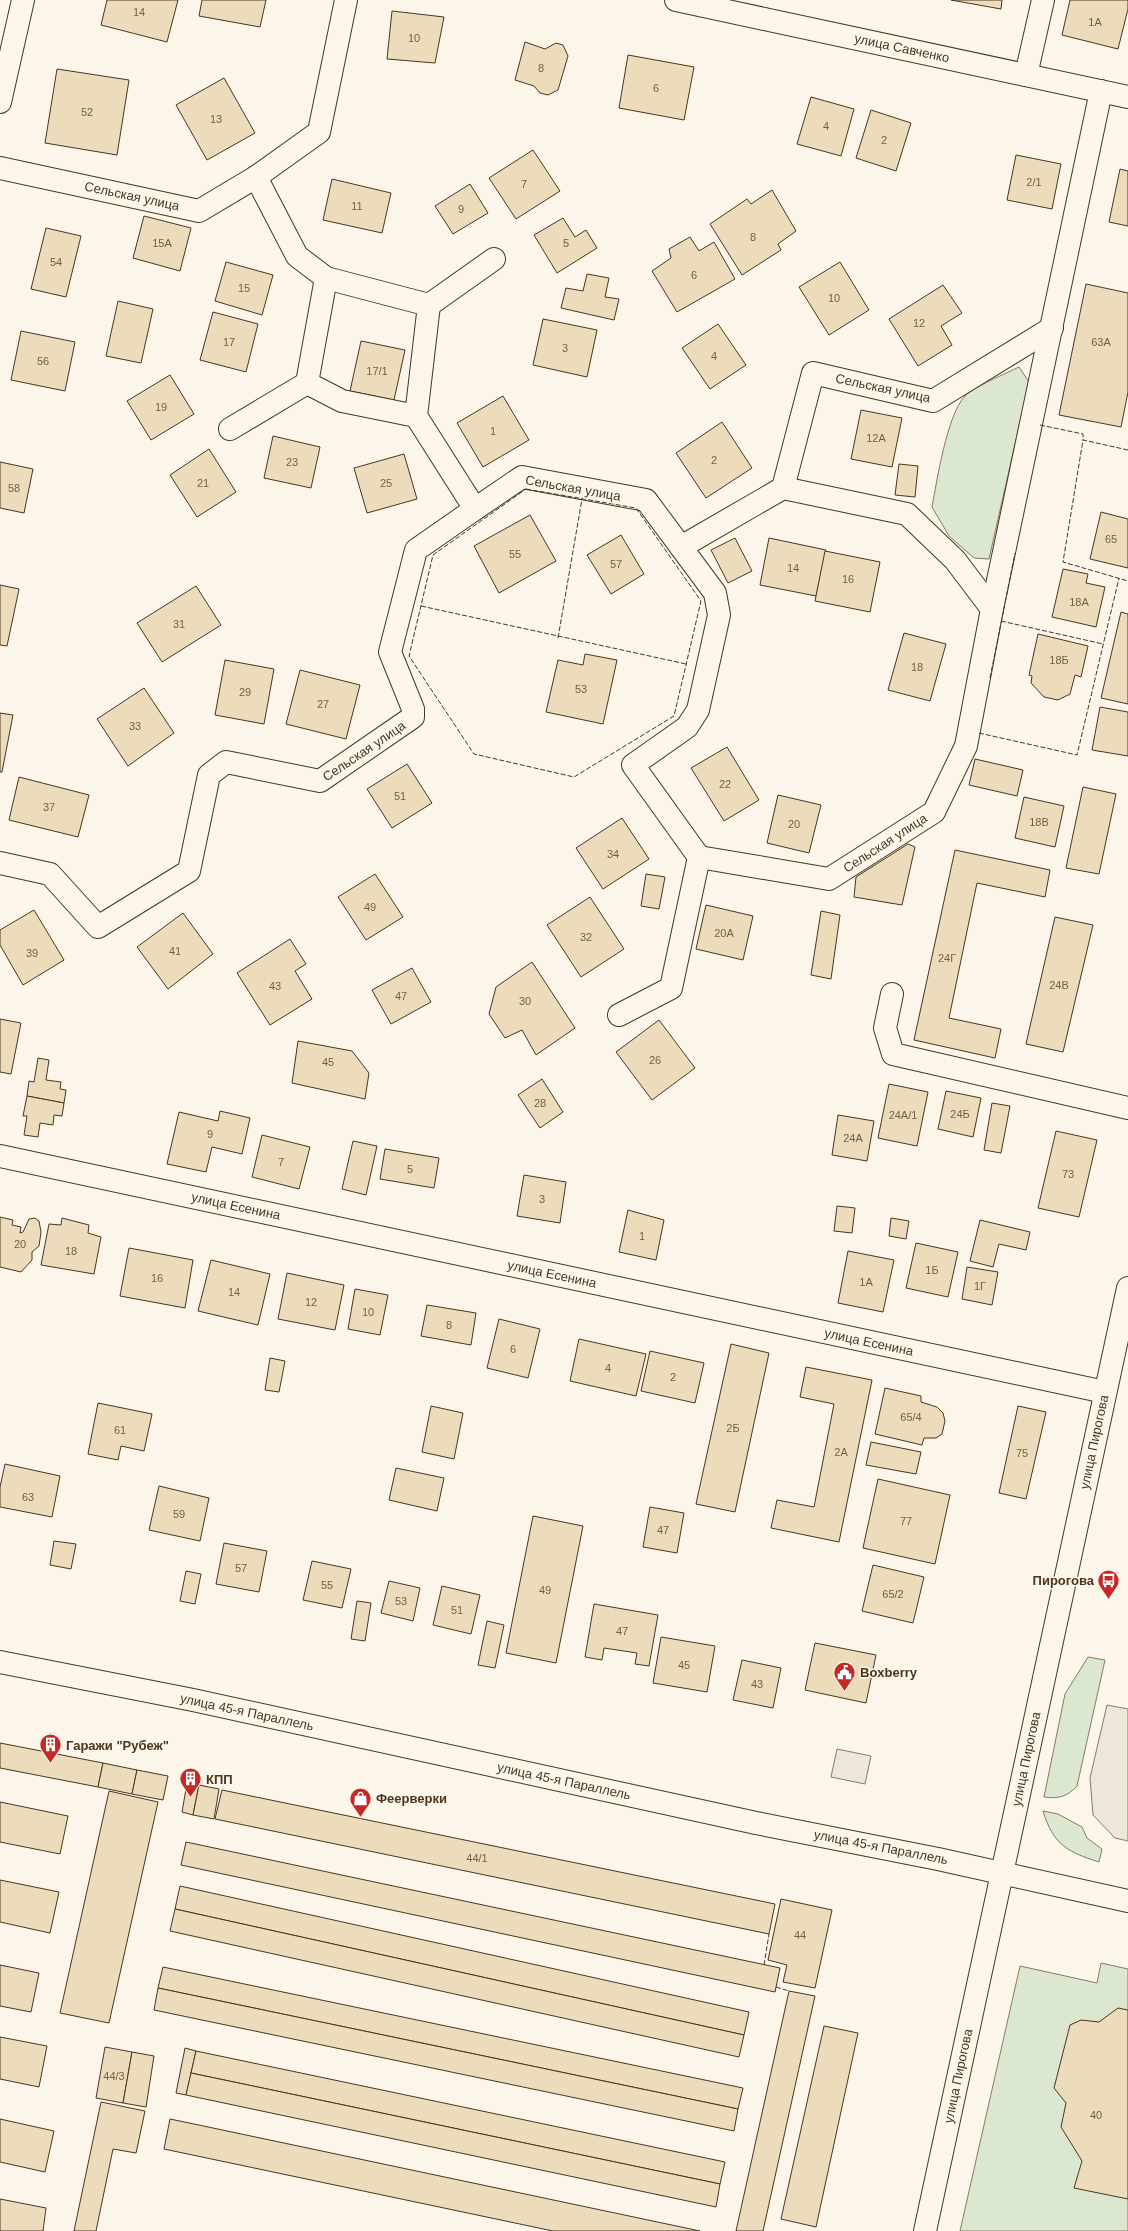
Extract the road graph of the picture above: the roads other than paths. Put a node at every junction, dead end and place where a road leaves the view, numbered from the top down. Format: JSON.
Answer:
{"nodes":[{"id":1,"x":23,"y":0,"type":"edge"},
{"id":2,"x":346,"y":0,"type":"edge"},
{"id":3,"x":676,"y":0,"type":"edge"},
{"id":4,"x":1043,"y":0,"type":"edge"},
{"id":5,"x":1026,"y":75,"type":"junction"},
{"id":6,"x":1101,"y":92,"type":"junction"},
{"id":7,"x":1128,"y":97,"type":"edge"},
{"id":8,"x":0,"y":102,"type":"edge"},
{"id":9,"x":0,"y":168,"type":"edge"},
{"id":10,"x":256,"y":177,"type":"junction"},
{"id":11,"x":494,"y":259,"type":"dead end"},
{"id":12,"x":326,"y":278,"type":"junction"},
{"id":13,"x":429,"y":305,"type":"junction"},
{"id":14,"x":1052,"y":328,"type":"junction"},
{"id":15,"x":307,"y":383,"type":"junction"},
{"id":16,"x":416,"y":416,"type":"junction"},
{"id":17,"x":230,"y":429,"type":"dead end"},
{"id":18,"x":783,"y":488,"type":"junction"},
{"id":19,"x":475,"y":509,"type":"junction"},
{"id":20,"x":682,"y":547,"type":"junction"},
{"id":21,"x":992,"y":609,"type":"junction"},
{"id":22,"x":699,"y":857,"type":"junction"},
{"id":23,"x":0,"y":863,"type":"edge"},
{"id":24,"x":892,"y":994,"type":"dead end"},
{"id":25,"x":618,"y":1015,"type":"dead end"},
{"id":26,"x":1128,"y":1108,"type":"edge"},
{"id":27,"x":0,"y":1156,"type":"edge"},
{"id":28,"x":1128,"y":1288,"type":"edge"},
{"id":29,"x":1105,"y":1392,"type":"junction"},
{"id":30,"x":0,"y":1662,"type":"edge"},
{"id":31,"x":1003,"y":1873,"type":"junction"},
{"id":32,"x":1128,"y":1901,"type":"edge"},
{"id":33,"x":925,"y":2231,"type":"edge"}],
"edges":[{"from":1,"to":8,"type":"street"},
{"from":2,"to":10,"type":"street","name":"Сельская улица"},
{"from":3,"to":5,"type":"street","name":"улица Савченко"},
{"from":4,"to":5,"type":"street"},
{"from":5,"to":6,"type":"street","name":"улица Савченко"},
{"from":6,"to":7,"type":"street","name":"улица Савченко"},
{"from":6,"to":14,"type":"street","name":"Сельская улица"},
{"from":9,"to":10,"type":"street","name":"Сельская улица"},
{"from":10,"to":12,"type":"street"},
{"from":11,"to":13,"type":"street"},
{"from":12,"to":13,"type":"street"},
{"from":12,"to":15,"type":"street"},
{"from":13,"to":16,"type":"street"},
{"from":14,"to":18,"type":"street","name":"Сельская улица"},
{"from":14,"to":21,"type":"street","name":"Сельская улица"},
{"from":15,"to":16,"type":"street"},
{"from":15,"to":17,"type":"street"},
{"from":16,"to":19,"type":"street"},
{"from":18,"to":20,"type":"street"},
{"from":18,"to":21,"type":"street"},
{"from":19,"to":20,"type":"street","name":"Сельская улица"},
{"from":19,"to":23,"type":"street","name":"Сельская улица"},
{"from":20,"to":22,"type":"street","name":"Сельская улица"},
{"from":21,"to":22,"type":"street","name":"Сельская улица"},
{"from":22,"to":25,"type":"street"},
{"from":24,"to":26,"type":"street"},
{"from":27,"to":29,"type":"street","name":"улица Есенина"},
{"from":28,"to":29,"type":"street","name":"улица Пирогова"},
{"from":29,"to":31,"type":"street","name":"улица Пирогова"},
{"from":30,"to":31,"type":"street","name":"улица 45-я Параллель"},
{"from":31,"to":32,"type":"street","name":"улица 45-я Параллель"},
{"from":31,"to":33,"type":"street","name":"улица Пирогова"}]}
